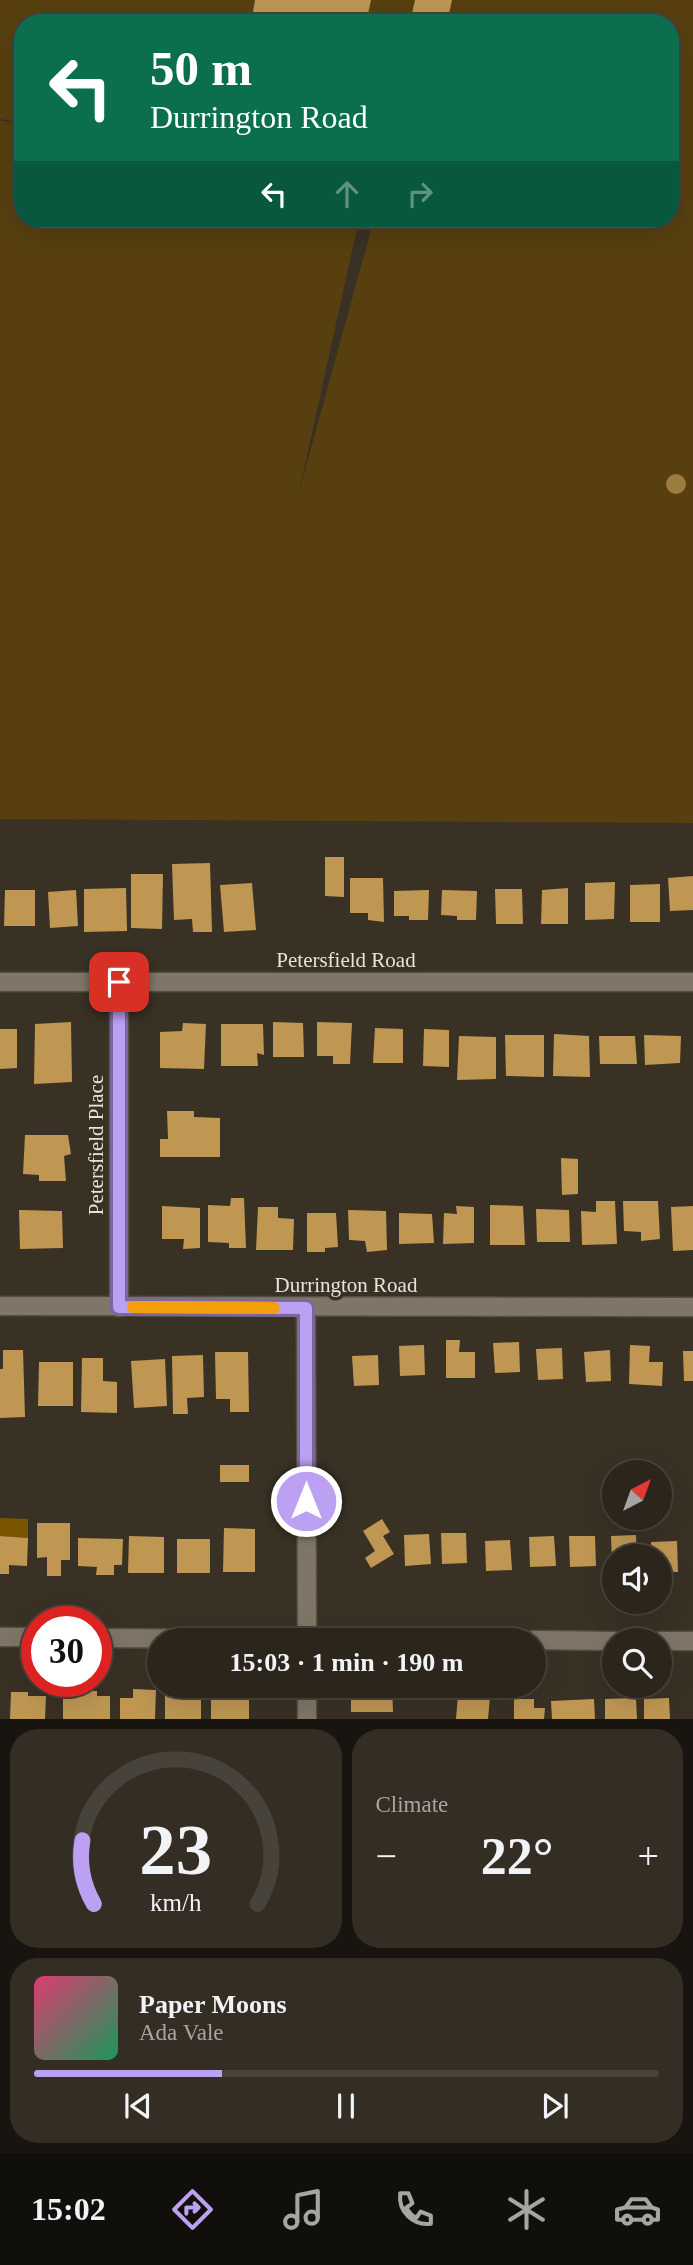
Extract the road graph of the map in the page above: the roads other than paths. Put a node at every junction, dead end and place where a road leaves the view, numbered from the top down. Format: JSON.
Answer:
{"nodes":[{"id":1,"x":0,"y":982,"type":"edge"},
{"id":2,"x":119,"y":982,"type":"junction"},
{"id":3,"x":693,"y":982,"type":"edge"},
{"id":4,"x":0,"y":1306,"type":"edge"},
{"id":5,"x":119,"y":1307,"type":"junction"},
{"id":6,"x":693,"y":1307,"type":"edge"},
{"id":7,"x":306,"y":1308,"type":"junction"},
{"id":8,"x":307,"y":1628,"type":"edge"},
{"id":9,"x":0,"y":1637,"type":"edge"},
{"id":10,"x":21,"y":1637,"type":"edge"},
{"id":11,"x":112,"y":1638,"type":"edge"},
{"id":12,"x":147,"y":1638,"type":"edge"},
{"id":13,"x":546,"y":1640,"type":"edge"},
{"id":14,"x":602,"y":1641,"type":"edge"},
{"id":15,"x":672,"y":1641,"type":"edge"},
{"id":16,"x":693,"y":1641,"type":"edge"},
{"id":17,"x":307,"y":1698,"type":"edge"},
{"id":18,"x":307,"y":1719,"type":"edge"}],
"edges":[{"from":1,"to":2,"type":"street","name":"Petersfield Road"},
{"from":2,"to":3,"type":"street","name":"Petersfield Road"},
{"from":2,"to":5,"type":"street","name":"Petersfield Place"},
{"from":4,"to":5,"type":"street","name":"Durrington Road"},
{"from":5,"to":7,"type":"street","name":"Durrington Road"},
{"from":6,"to":7,"type":"street","name":"Durrington Road"},
{"from":7,"to":8,"type":"street"},
{"from":9,"to":10,"type":"street"},
{"from":11,"to":12,"type":"street"},
{"from":13,"to":14,"type":"street"},
{"from":15,"to":16,"type":"street"},
{"from":17,"to":18,"type":"street"}]}
